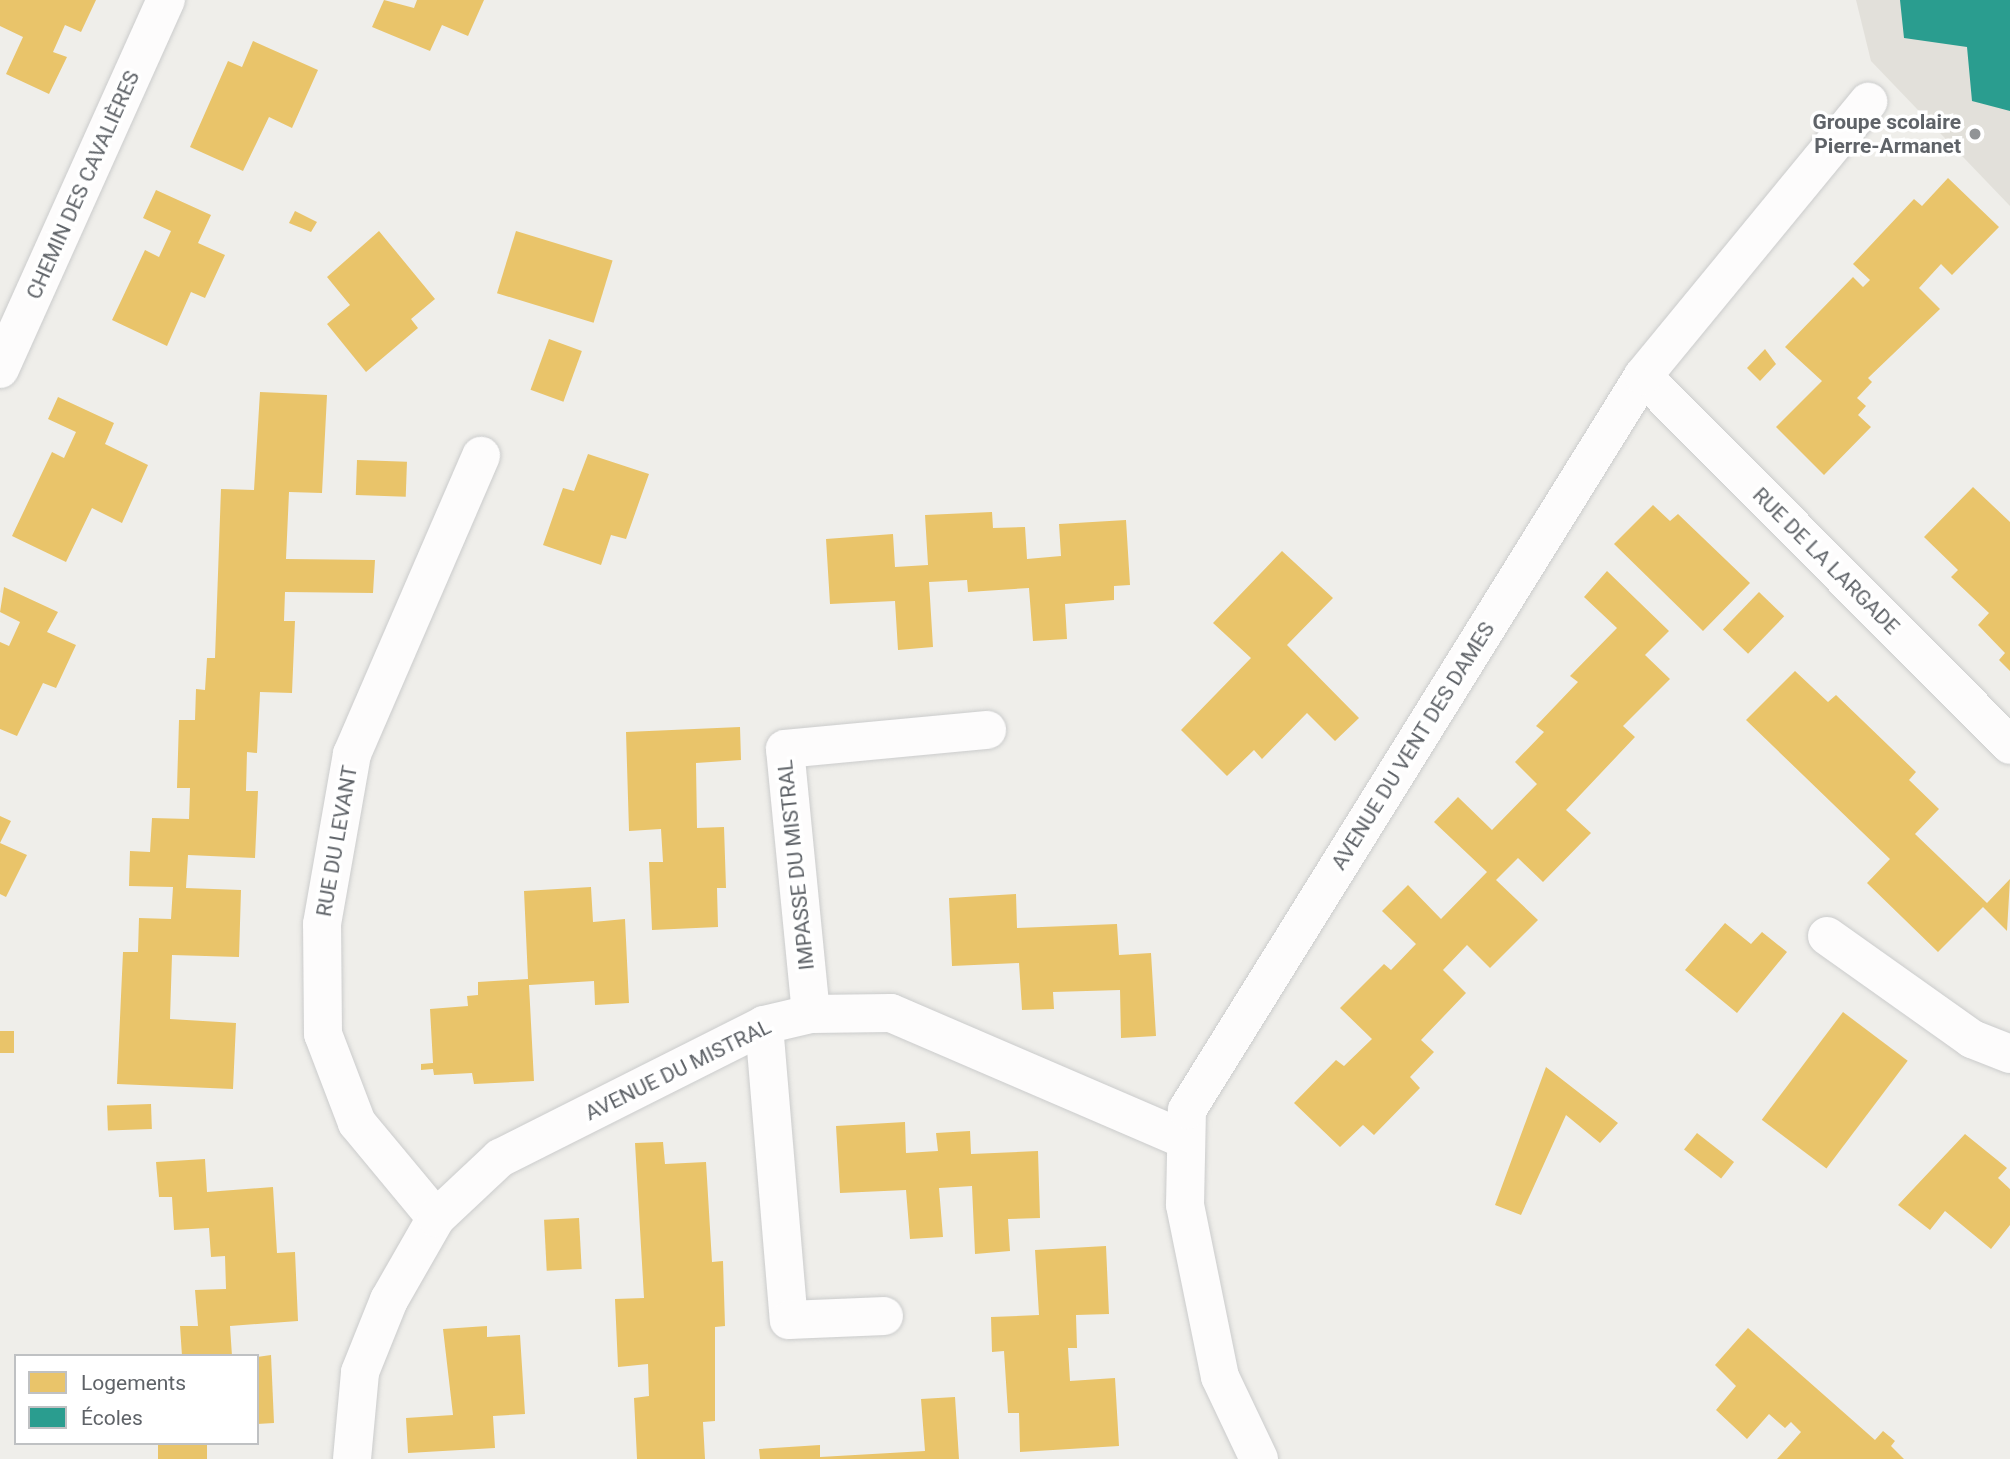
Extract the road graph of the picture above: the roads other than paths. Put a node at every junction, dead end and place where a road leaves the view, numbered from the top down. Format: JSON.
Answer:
{"nodes":[{"id":1,"x":166,"y":0,"type":"edge"},
{"id":2,"x":1868,"y":102,"type":"dead end"},
{"id":3,"x":0,"y":369,"type":"edge"},
{"id":4,"x":1643,"y":376,"type":"junction"},
{"id":5,"x":481,"y":456,"type":"dead end"},
{"id":6,"x":987,"y":730,"type":"dead end"},
{"id":7,"x":2010,"y":745,"type":"edge"},
{"id":8,"x":1826,"y":936,"type":"dead end"},
{"id":9,"x":811,"y":1014,"type":"junction"},
{"id":10,"x":764,"y":1025,"type":"junction"},
{"id":11,"x":2010,"y":1054,"type":"edge"},
{"id":12,"x":1186,"y":1140,"type":"junction"},
{"id":13,"x":436,"y":1218,"type":"junction"},
{"id":14,"x":884,"y":1317,"type":"dead end"},
{"id":15,"x":352,"y":1459,"type":"edge"},
{"id":16,"x":1259,"y":1459,"type":"edge"}],
"edges":[{"from":1,"to":3,"type":"street","name":"CHEMIN DES CAVALIÈRES"},
{"from":2,"to":4,"type":"street","name":"AVENUE DU VENT DES DAMES"},
{"from":4,"to":7,"type":"street","name":"RUE DE LA LARGADE"},
{"from":4,"to":12,"type":"street","name":"AVENUE DU VENT DES DAMES"},
{"from":5,"to":13,"type":"street","name":"RUE DU LEVANT"},
{"from":6,"to":9,"type":"street","name":"IMPASSE DU MISTRAL"},
{"from":8,"to":11,"type":"street"},
{"from":9,"to":10,"type":"street","name":"AVENUE DU MISTRAL"},
{"from":9,"to":12,"type":"street","name":"AVENUE DU MISTRAL"},
{"from":10,"to":13,"type":"street","name":"AVENUE DU MISTRAL"},
{"from":10,"to":14,"type":"street"},
{"from":12,"to":16,"type":"street","name":"AVENUE DU VENT DES DAMES"},
{"from":13,"to":15,"type":"street","name":"AVENUE DU MISTRAL"}]}
